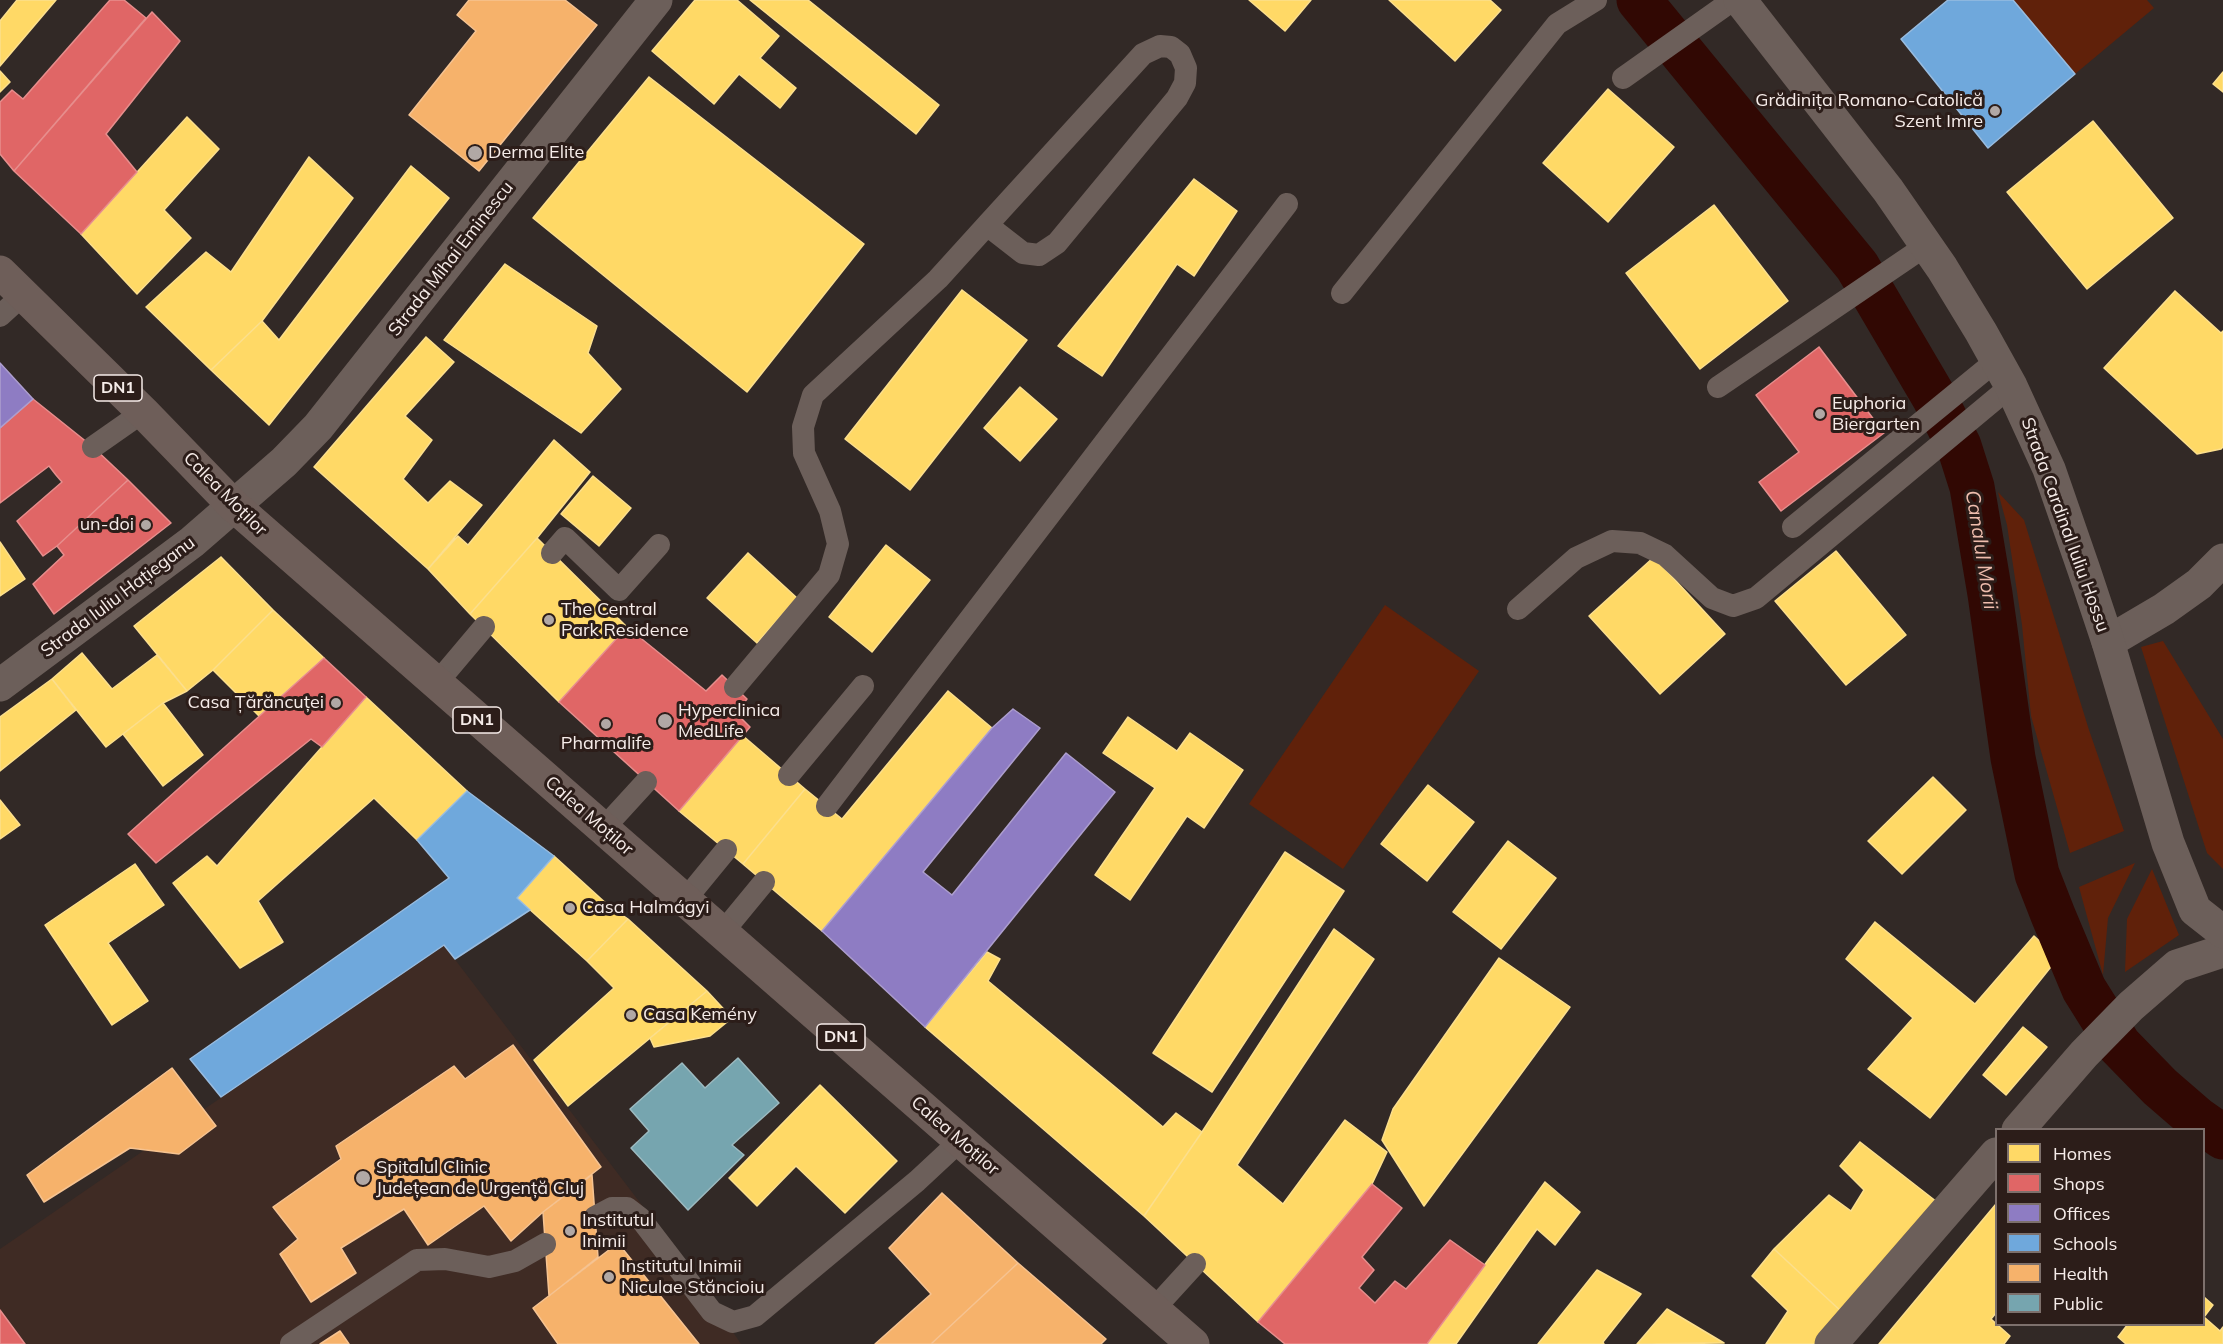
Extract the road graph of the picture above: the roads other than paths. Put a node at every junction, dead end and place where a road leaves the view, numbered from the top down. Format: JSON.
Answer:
{"nodes":[{"id":1,"x":656,"y":0,"type":"edge"},
{"id":2,"x":1596,"y":0,"type":"edge"},
{"id":3,"x":1733,"y":0,"type":"edge"},
{"id":4,"x":1740,"y":0,"type":"edge"},
{"id":5,"x":1623,"y":78,"type":"dead end"},
{"id":6,"x":1287,"y":204,"type":"dead end"},
{"id":7,"x":987,"y":225,"type":"junction"},
{"id":8,"x":1927,"y":245,"type":"junction"},
{"id":9,"x":0,"y":272,"type":"edge"},
{"id":10,"x":1342,"y":292,"type":"dead end"},
{"id":11,"x":11,"y":306,"type":"edge"},
{"id":12,"x":2004,"y":373,"type":"junction"},
{"id":13,"x":1718,"y":387,"type":"dead end"},
{"id":14,"x":143,"y":412,"type":"junction"},
{"id":15,"x":93,"y":447,"type":"dead end"},
{"id":16,"x":234,"y":506,"type":"junction"},
{"id":17,"x":1793,"y":527,"type":"dead end"},
{"id":18,"x":659,"y":545,"type":"dead end"},
{"id":19,"x":552,"y":553,"type":"dead end"},
{"id":20,"x":2223,"y":560,"type":"edge"},
{"id":21,"x":1518,"y":609,"type":"dead end"},
{"id":22,"x":484,"y":627,"type":"dead end"},
{"id":23,"x":2108,"y":642,"type":"junction"},
{"id":24,"x":436,"y":684,"type":"junction"},
{"id":25,"x":0,"y":685,"type":"edge"},
{"id":26,"x":863,"y":686,"type":"dead end"},
{"id":27,"x":735,"y":687,"type":"dead end"},
{"id":28,"x":789,"y":775,"type":"dead end"},
{"id":29,"x":646,"y":782,"type":"dead end"},
{"id":30,"x":827,"y":806,"type":"dead end"},
{"id":31,"x":603,"y":829,"type":"junction"},
{"id":32,"x":726,"y":850,"type":"dead end"},
{"id":33,"x":764,"y":882,"type":"dead end"},
{"id":34,"x":685,"y":900,"type":"junction"},
{"id":35,"x":2223,"y":932,"type":"edge"},
{"id":36,"x":722,"y":933,"type":"junction"},
{"id":37,"x":2223,"y":951,"type":"edge"},
{"id":38,"x":2020,"y":1128,"type":"edge"},
{"id":39,"x":960,"y":1141,"type":"junction"},
{"id":40,"x":1995,"y":1155,"type":"edge"},
{"id":41,"x":595,"y":1217,"type":"dead end"},
{"id":42,"x":545,"y":1244,"type":"dead end"},
{"id":43,"x":1195,"y":1264,"type":"dead end"},
{"id":44,"x":1153,"y":1310,"type":"junction"},
{"id":45,"x":291,"y":1344,"type":"edge"},
{"id":46,"x":1193,"y":1344,"type":"edge"},
{"id":47,"x":1830,"y":1344,"type":"edge"}],
"edges":[{"from":1,"to":16,"type":"street","name":"Strada Mihai Eminescu"},
{"from":2,"to":10,"type":"lane"},
{"from":3,"to":5,"type":"lane"},
{"from":4,"to":8,"type":"street","name":"Strada Cardinal Iuliu Hossu"},
{"from":6,"to":30,"type":"lane"},
{"from":7,"to":7,"type":"lane"},
{"from":7,"to":27,"type":"lane"},
{"from":8,"to":12,"type":"street","name":"Strada Cardinal Iuliu Hossu"},
{"from":8,"to":13,"type":"lane"},
{"from":9,"to":11,"type":"main road","name":"Calea Moților","number":"DN1"},
{"from":11,"to":14,"type":"main road","name":"Calea Moților","number":"DN1"},
{"from":12,"to":17,"type":"lane"},
{"from":12,"to":21,"type":"lane"},
{"from":12,"to":23,"type":"street","name":"Strada Cardinal Iuliu Hossu"},
{"from":14,"to":15,"type":"lane"},
{"from":14,"to":16,"type":"main road","name":"Calea Moților","number":"DN1"},
{"from":16,"to":24,"type":"main road","name":"Calea Moților","number":"DN1"},
{"from":16,"to":25,"type":"street","name":"Strada Iuliu Hațieganu"},
{"from":18,"to":19,"type":"lane"},
{"from":20,"to":23,"type":"street"},
{"from":22,"to":24,"type":"lane"},
{"from":23,"to":35,"type":"street","name":"Strada Cardinal Iuliu Hossu"},
{"from":24,"to":31,"type":"main road","name":"Calea Moților","number":"DN1"},
{"from":26,"to":28,"type":"lane"},
{"from":29,"to":31,"type":"lane"},
{"from":31,"to":34,"type":"main road","name":"Calea Moților","number":"DN1"},
{"from":32,"to":34,"type":"lane"},
{"from":33,"to":36,"type":"lane"},
{"from":34,"to":36,"type":"main road","name":"Calea Moților","number":"DN1"},
{"from":36,"to":39,"type":"main road","name":"Calea Moților","number":"DN1"},
{"from":37,"to":38,"type":"street"},
{"from":39,"to":41,"type":"lane"},
{"from":39,"to":44,"type":"main road","name":"Calea Moților","number":"DN1"},
{"from":40,"to":47,"type":"street"},
{"from":42,"to":45,"type":"lane"},
{"from":43,"to":44,"type":"lane"},
{"from":44,"to":46,"type":"main road","name":"Calea Moților","number":"DN1"}]}
